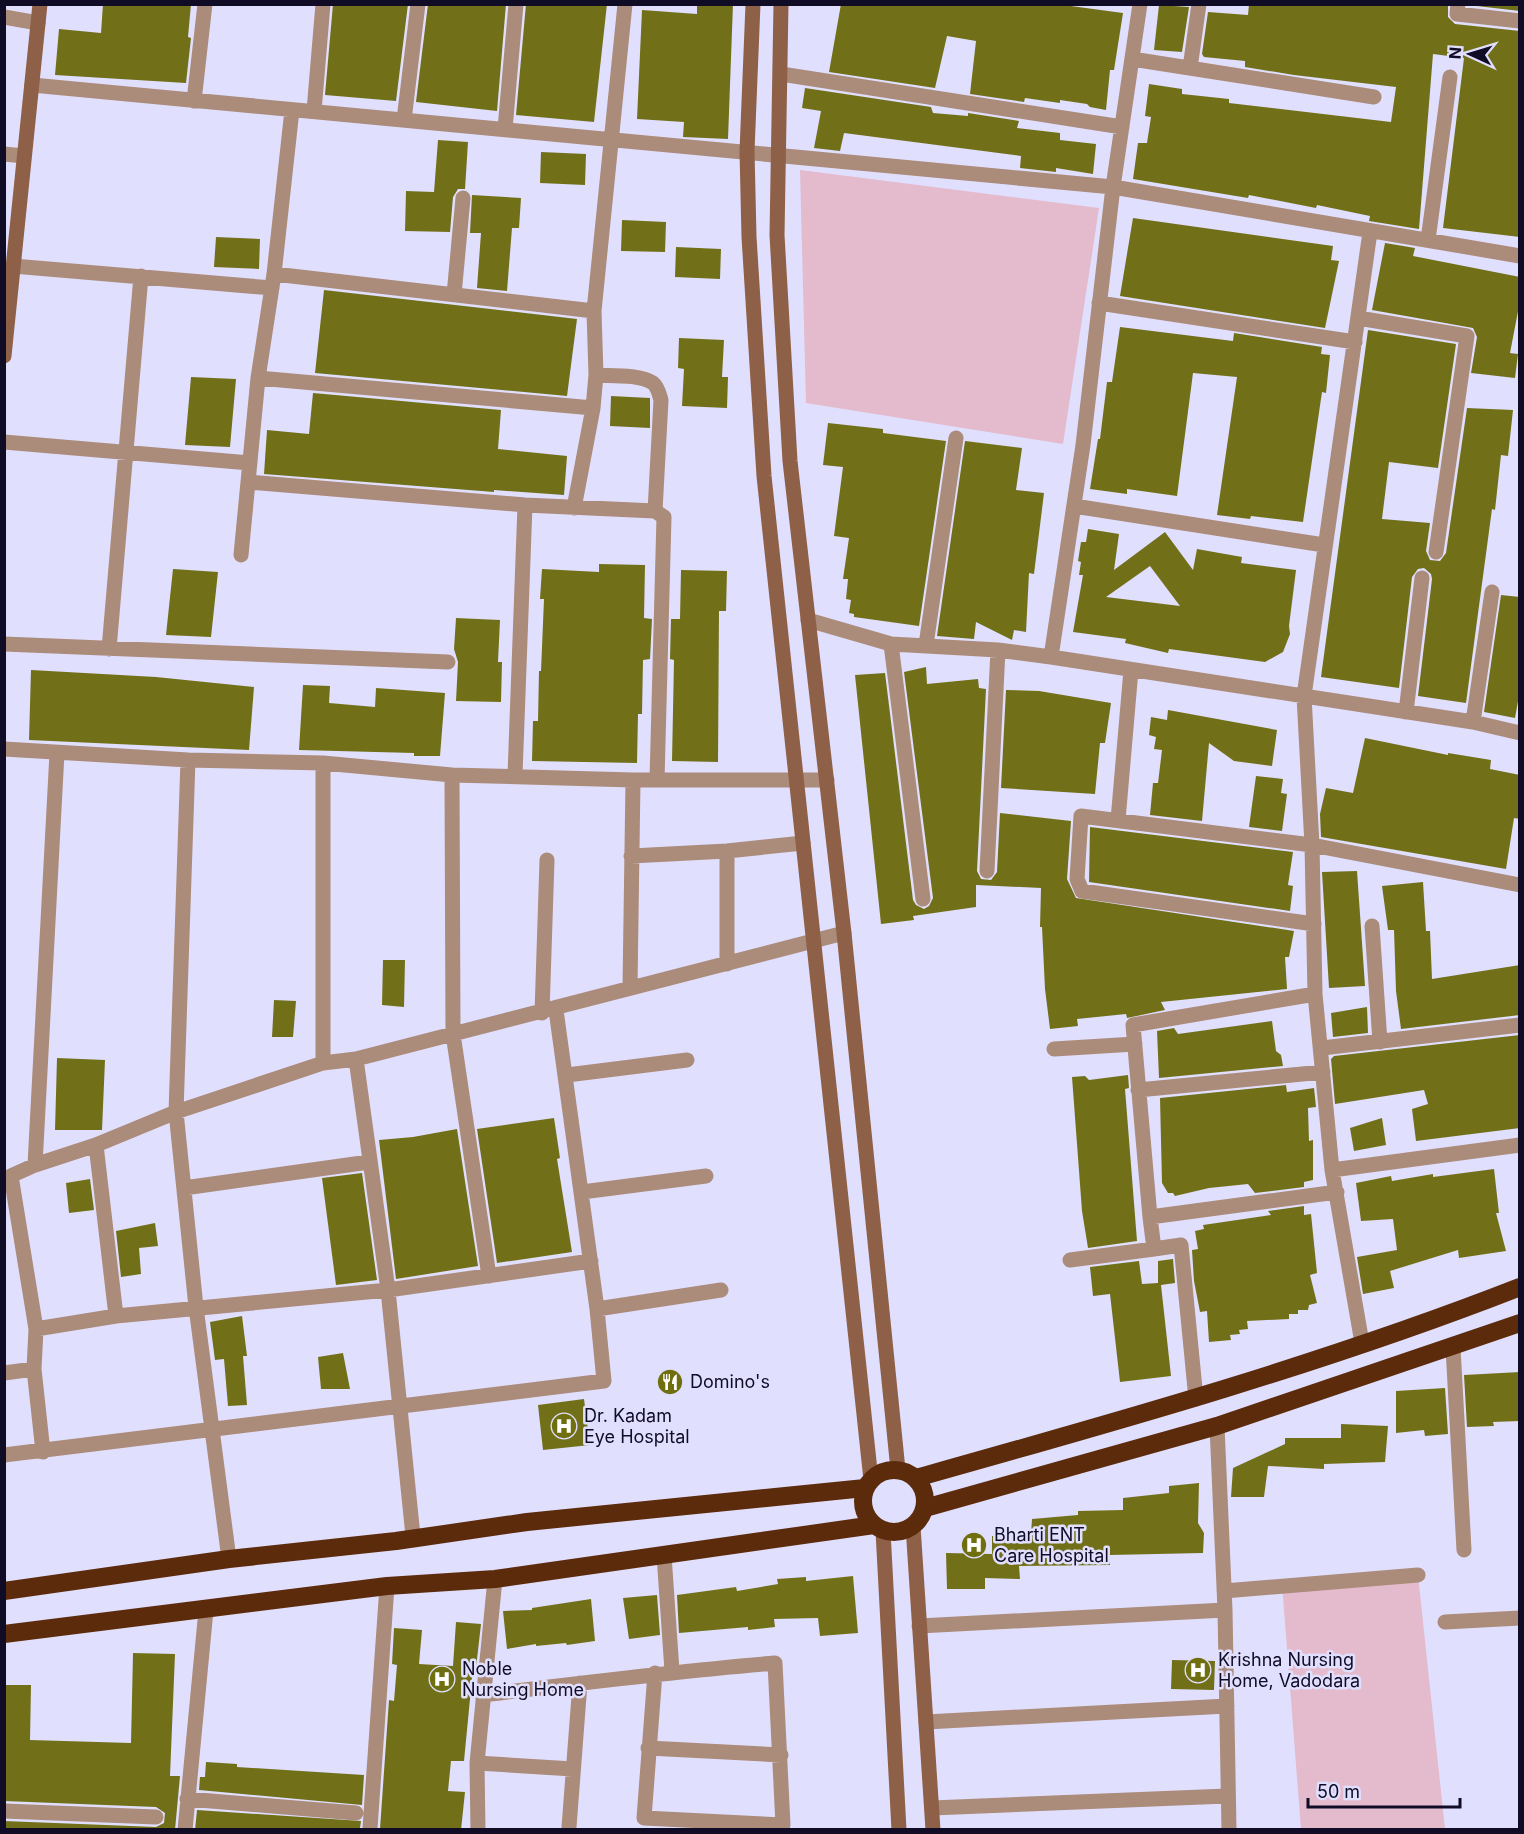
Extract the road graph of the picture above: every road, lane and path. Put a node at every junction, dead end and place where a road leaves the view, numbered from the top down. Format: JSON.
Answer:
{"nodes":[{"id":1,"x":40,"y":4,"type":"edge"},
{"id":2,"x":205,"y":4,"type":"edge"},
{"id":3,"x":323,"y":4,"type":"edge"},
{"id":4,"x":418,"y":4,"type":"edge"},
{"id":5,"x":516,"y":4,"type":"edge"},
{"id":6,"x":625,"y":4,"type":"edge"},
{"id":7,"x":753,"y":4,"type":"edge"},
{"id":8,"x":781,"y":4,"type":"edge"},
{"id":9,"x":1199,"y":4,"type":"edge"},
{"id":10,"x":1458,"y":4,"type":"edge"},
{"id":11,"x":1136,"y":5,"type":"edge"},
{"id":12,"x":4,"y":17,"type":"edge"},
{"id":13,"x":1520,"y":21,"type":"edge"},
{"id":14,"x":38,"y":23,"type":"junction"},
{"id":15,"x":1132,"y":59,"type":"junction"},
{"id":16,"x":1190,"y":68,"type":"junction"},
{"id":17,"x":781,"y":74,"type":"junction"},
{"id":18,"x":1450,"y":77,"type":"dead end"},
{"id":19,"x":32,"y":86,"type":"junction"},
{"id":20,"x":1374,"y":97,"type":"dead end"},
{"id":21,"x":195,"y":101,"type":"junction"},
{"id":22,"x":292,"y":110,"type":"junction"},
{"id":23,"x":314,"y":111,"type":"junction"},
{"id":24,"x":404,"y":120,"type":"junction"},
{"id":25,"x":1122,"y":127,"type":"junction"},
{"id":26,"x":505,"y":129,"type":"junction"},
{"id":27,"x":613,"y":139,"type":"junction"},
{"id":28,"x":747,"y":151,"type":"junction"},
{"id":29,"x":4,"y":154,"type":"edge"},
{"id":30,"x":778,"y":154,"type":"junction"},
{"id":31,"x":24,"y":156,"type":"junction"},
{"id":32,"x":1113,"y":187,"type":"junction"},
{"id":33,"x":463,"y":198,"type":"dead end"},
{"id":34,"x":1370,"y":232,"type":"junction"},
{"id":35,"x":1428,"y":240,"type":"junction"},
{"id":36,"x":1520,"y":256,"type":"edge"},
{"id":37,"x":13,"y":266,"type":"junction"},
{"id":38,"x":141,"y":276,"type":"junction"},
{"id":39,"x":273,"y":281,"type":"junction"},
{"id":40,"x":8,"y":292,"type":"edge"},
{"id":41,"x":454,"y":295,"type":"junction"},
{"id":42,"x":1100,"y":303,"type":"junction"},
{"id":43,"x":594,"y":311,"type":"junction"},
{"id":44,"x":1358,"y":318,"type":"junction"},
{"id":45,"x":1354,"y":342,"type":"junction"},
{"id":46,"x":4,"y":356,"type":"edge"},
{"id":47,"x":596,"y":375,"type":"junction"},
{"id":48,"x":258,"y":378,"type":"junction"},
{"id":49,"x":592,"y":408,"type":"junction"},
{"id":50,"x":956,"y":438,"type":"dead end"},
{"id":51,"x":4,"y":442,"type":"edge"},
{"id":52,"x":124,"y":453,"type":"junction"},
{"id":53,"x":250,"y":463,"type":"junction"},
{"id":54,"x":249,"y":482,"type":"junction"},
{"id":55,"x":525,"y":505,"type":"junction"},
{"id":56,"x":1074,"y":506,"type":"junction"},
{"id":57,"x":574,"y":508,"type":"junction"},
{"id":58,"x":655,"y":511,"type":"junction"},
{"id":59,"x":1324,"y":545,"type":"junction"},
{"id":60,"x":1436,"y":552,"type":"dead end"},
{"id":61,"x":241,"y":555,"type":"dead end"},
{"id":62,"x":1422,"y":578,"type":"dead end"},
{"id":63,"x":1492,"y":592,"type":"dead end"},
{"id":64,"x":808,"y":620,"type":"junction"},
{"id":65,"x":4,"y":644,"type":"edge"},
{"id":66,"x":891,"y":644,"type":"junction"},
{"id":67,"x":926,"y":645,"type":"junction"},
{"id":68,"x":109,"y":649,"type":"junction"},
{"id":69,"x":998,"y":650,"type":"junction"},
{"id":70,"x":1051,"y":657,"type":"junction"},
{"id":71,"x":448,"y":663,"type":"dead end"},
{"id":72,"x":1131,"y":670,"type":"junction"},
{"id":73,"x":1304,"y":696,"type":"junction"},
{"id":74,"x":1406,"y":712,"type":"junction"},
{"id":75,"x":1473,"y":722,"type":"junction"},
{"id":76,"x":1520,"y":733,"type":"edge"},
{"id":77,"x":4,"y":749,"type":"edge"},
{"id":78,"x":57,"y":753,"type":"junction"},
{"id":79,"x":188,"y":760,"type":"junction"},
{"id":80,"x":323,"y":763,"type":"junction"},
{"id":81,"x":452,"y":775,"type":"junction"},
{"id":82,"x":515,"y":775,"type":"junction"},
{"id":83,"x":795,"y":779,"type":"junction"},
{"id":84,"x":633,"y":780,"type":"junction"},
{"id":85,"x":657,"y":780,"type":"junction"},
{"id":86,"x":827,"y":780,"type":"junction"},
{"id":87,"x":1118,"y":820,"type":"junction"},
{"id":88,"x":802,"y":843,"type":"junction"},
{"id":89,"x":1312,"y":845,"type":"junction"},
{"id":90,"x":727,"y":851,"type":"junction"},
{"id":91,"x":631,"y":856,"type":"junction"},
{"id":92,"x":547,"y":860,"type":"dead end"},
{"id":93,"x":987,"y":871,"type":"dead end"},
{"id":94,"x":1520,"y":885,"type":"edge"},
{"id":95,"x":923,"y":899,"type":"dead end"},
{"id":96,"x":1314,"y":924,"type":"junction"},
{"id":97,"x":1372,"y":926,"type":"dead end"},
{"id":98,"x":844,"y":933,"type":"junction"},
{"id":99,"x":814,"y":941,"type":"junction"},
{"id":100,"x":728,"y":964,"type":"junction"},
{"id":101,"x":630,"y":987,"type":"junction"},
{"id":102,"x":1315,"y":994,"type":"junction"},
{"id":103,"x":549,"y":1012,"type":"junction"},
{"id":104,"x":1520,"y":1025,"type":"edge"},
{"id":105,"x":453,"y":1034,"type":"junction"},
{"id":106,"x":1380,"y":1042,"type":"junction"},
{"id":107,"x":1135,"y":1044,"type":"junction"},
{"id":108,"x":1322,"y":1048,"type":"junction"},
{"id":109,"x":1054,"y":1049,"type":"dead end"},
{"id":110,"x":356,"y":1059,"type":"junction"},
{"id":111,"x":687,"y":1060,"type":"dead end"},
{"id":112,"x":323,"y":1063,"type":"junction"},
{"id":113,"x":1323,"y":1072,"type":"junction"},
{"id":114,"x":567,"y":1075,"type":"junction"},
{"id":115,"x":1138,"y":1090,"type":"junction"},
{"id":116,"x":176,"y":1112,"type":"junction"},
{"id":117,"x":96,"y":1145,"type":"junction"},
{"id":118,"x":1520,"y":1145,"type":"edge"},
{"id":119,"x":369,"y":1162,"type":"junction"},
{"id":120,"x":35,"y":1165,"type":"junction"},
{"id":121,"x":1332,"y":1170,"type":"junction"},
{"id":122,"x":706,"y":1176,"type":"dead end"},
{"id":123,"x":8,"y":1178,"type":"edge"},
{"id":124,"x":184,"y":1188,"type":"junction"},
{"id":125,"x":582,"y":1192,"type":"junction"},
{"id":126,"x":1337,"y":1192,"type":"junction"},
{"id":127,"x":1150,"y":1216,"type":"junction"},
{"id":128,"x":1154,"y":1249,"type":"junction"},
{"id":129,"x":1070,"y":1260,"type":"dead end"},
{"id":130,"x":591,"y":1261,"type":"junction"},
{"id":131,"x":489,"y":1276,"type":"junction"},
{"id":132,"x":1520,"y":1287,"type":"edge"},
{"id":133,"x":388,"y":1290,"type":"junction"},
{"id":134,"x":721,"y":1290,"type":"dead end"},
{"id":135,"x":196,"y":1307,"type":"junction"},
{"id":136,"x":597,"y":1309,"type":"junction"},
{"id":137,"x":116,"y":1316,"type":"junction"},
{"id":138,"x":1520,"y":1323,"type":"edge"},
{"id":139,"x":36,"y":1329,"type":"junction"},
{"id":140,"x":1362,"y":1343,"type":"junction"},
{"id":141,"x":1453,"y":1347,"type":"junction"},
{"id":142,"x":34,"y":1369,"type":"junction"},
{"id":143,"x":4,"y":1372,"type":"edge"},
{"id":144,"x":1196,"y":1399,"type":"junction"},
{"id":145,"x":398,"y":1408,"type":"junction"},
{"id":146,"x":1217,"y":1426,"type":"junction"},
{"id":147,"x":212,"y":1430,"type":"junction"},
{"id":148,"x":43,"y":1452,"type":"junction"},
{"id":149,"x":4,"y":1455,"type":"edge"},
{"id":150,"x":898,"y":1470,"type":"junction"},
{"id":151,"x":916,"y":1478,"type":"junction"},
{"id":152,"x":868,"y":1484,"type":"junction"},
{"id":153,"x":925,"y":1508,"type":"junction"},
{"id":154,"x":914,"y":1526,"type":"junction"},
{"id":155,"x":878,"y":1528,"type":"junction"},
{"id":156,"x":413,"y":1536,"type":"junction"},
{"id":157,"x":1464,"y":1550,"type":"dead end"},
{"id":158,"x":664,"y":1555,"type":"junction"},
{"id":159,"x":229,"y":1559,"type":"junction"},
{"id":160,"x":1418,"y":1575,"type":"dead end"},
{"id":161,"x":495,"y":1579,"type":"junction"},
{"id":162,"x":387,"y":1586,"type":"junction"},
{"id":163,"x":1224,"y":1590,"type":"junction"},
{"id":164,"x":4,"y":1591,"type":"edge"},
{"id":165,"x":206,"y":1610,"type":"junction"},
{"id":166,"x":1225,"y":1610,"type":"junction"},
{"id":167,"x":1520,"y":1618,"type":"edge"},
{"id":168,"x":1445,"y":1622,"type":"dead end"},
{"id":169,"x":919,"y":1626,"type":"junction"},
{"id":170,"x":4,"y":1634,"type":"edge"},
{"id":171,"x":672,"y":1671,"type":"junction"},
{"id":172,"x":655,"y":1673,"type":"junction"},
{"id":173,"x":580,"y":1683,"type":"junction"},
{"id":174,"x":482,"y":1695,"type":"junction"},
{"id":175,"x":1227,"y":1706,"type":"junction"},
{"id":176,"x":926,"y":1722,"type":"junction"},
{"id":177,"x":648,"y":1748,"type":"junction"},
{"id":178,"x":781,"y":1755,"type":"junction"},
{"id":179,"x":477,"y":1763,"type":"junction"},
{"id":180,"x":573,"y":1769,"type":"junction"},
{"id":181,"x":1227,"y":1796,"type":"junction"},
{"id":182,"x":187,"y":1799,"type":"junction"},
{"id":183,"x":932,"y":1808,"type":"junction"},
{"id":184,"x":4,"y":1811,"type":"edge"},
{"id":185,"x":356,"y":1813,"type":"dead end"},
{"id":186,"x":156,"y":1817,"type":"dead end"},
{"id":187,"x":569,"y":1827,"type":"dead end"},
{"id":188,"x":370,"y":1828,"type":"dead end"},
{"id":189,"x":185,"y":1830,"type":"edge"},
{"id":190,"x":478,"y":1830,"type":"edge"},
{"id":191,"x":899,"y":1830,"type":"edge"},
{"id":192,"x":933,"y":1830,"type":"edge"},
{"id":193,"x":1229,"y":1830,"type":"edge"}],
"edges":[{"from":1,"to":14,"type":"street"},
{"from":2,"to":21,"type":"street"},
{"from":3,"to":23,"type":"street"},
{"from":4,"to":24,"type":"street"},
{"from":5,"to":26,"type":"street"},
{"from":6,"to":27,"type":"street"},
{"from":7,"to":28,"type":"street"},
{"from":8,"to":17,"type":"street"},
{"from":9,"to":16,"type":"street"},
{"from":10,"to":13,"type":"street"},
{"from":11,"to":15,"type":"street"},
{"from":12,"to":14,"type":"street"},
{"from":14,"to":19,"type":"street"},
{"from":15,"to":16,"type":"street"},
{"from":15,"to":25,"type":"street"},
{"from":16,"to":20,"type":"street"},
{"from":17,"to":25,"type":"street"},
{"from":17,"to":30,"type":"street"},
{"from":18,"to":35,"type":"street"},
{"from":19,"to":21,"type":"street"},
{"from":19,"to":31,"type":"street"},
{"from":21,"to":22,"type":"street"},
{"from":22,"to":23,"type":"street"},
{"from":22,"to":39,"type":"street"},
{"from":23,"to":24,"type":"street"},
{"from":24,"to":26,"type":"street"},
{"from":25,"to":32,"type":"street"},
{"from":26,"to":27,"type":"street"},
{"from":27,"to":28,"type":"street"},
{"from":27,"to":43,"type":"street"},
{"from":28,"to":30,"type":"street"},
{"from":28,"to":83,"type":"street"},
{"from":29,"to":31,"type":"street"},
{"from":30,"to":32,"type":"street"},
{"from":30,"to":64,"type":"street"},
{"from":31,"to":37,"type":"street"},
{"from":32,"to":34,"type":"street"},
{"from":32,"to":42,"type":"street"},
{"from":33,"to":41,"type":"street"},
{"from":34,"to":35,"type":"street"},
{"from":34,"to":44,"type":"street"},
{"from":35,"to":36,"type":"street"},
{"from":37,"to":38,"type":"street"},
{"from":37,"to":40,"type":"street"},
{"from":38,"to":39,"type":"street"},
{"from":38,"to":52,"type":"street"},
{"from":39,"to":41,"type":"street"},
{"from":39,"to":48,"type":"street"},
{"from":40,"to":46,"type":"street"},
{"from":41,"to":43,"type":"street"},
{"from":42,"to":45,"type":"street"},
{"from":42,"to":56,"type":"street"},
{"from":43,"to":47,"type":"street"},
{"from":44,"to":45,"type":"street"},
{"from":44,"to":60,"type":"street"},
{"from":45,"to":59,"type":"street"},
{"from":47,"to":49,"type":"street"},
{"from":47,"to":58,"type":"street"},
{"from":48,"to":49,"type":"street"},
{"from":48,"to":53,"type":"street"},
{"from":49,"to":57,"type":"street"},
{"from":50,"to":67,"type":"street"},
{"from":51,"to":52,"type":"street"},
{"from":52,"to":53,"type":"street"},
{"from":52,"to":68,"type":"street"},
{"from":53,"to":54,"type":"street"},
{"from":54,"to":55,"type":"street"},
{"from":54,"to":61,"type":"street"},
{"from":55,"to":57,"type":"street"},
{"from":55,"to":82,"type":"street"},
{"from":56,"to":59,"type":"street"},
{"from":56,"to":70,"type":"street"},
{"from":57,"to":58,"type":"street"},
{"from":58,"to":85,"type":"street"},
{"from":59,"to":73,"type":"street"},
{"from":62,"to":74,"type":"street"},
{"from":63,"to":75,"type":"street"},
{"from":64,"to":66,"type":"street"},
{"from":64,"to":86,"type":"street"},
{"from":65,"to":68,"type":"street"},
{"from":66,"to":67,"type":"street"},
{"from":66,"to":95,"type":"street"},
{"from":67,"to":69,"type":"street"},
{"from":68,"to":71,"type":"street"},
{"from":69,"to":70,"type":"street"},
{"from":69,"to":93,"type":"street"},
{"from":70,"to":72,"type":"street"},
{"from":72,"to":73,"type":"street"},
{"from":72,"to":87,"type":"street"},
{"from":73,"to":74,"type":"street"},
{"from":73,"to":89,"type":"street"},
{"from":74,"to":75,"type":"street"},
{"from":75,"to":76,"type":"street"},
{"from":77,"to":78,"type":"street"},
{"from":78,"to":79,"type":"street"},
{"from":78,"to":120,"type":"street"},
{"from":79,"to":80,"type":"street"},
{"from":79,"to":116,"type":"street"},
{"from":80,"to":81,"type":"street"},
{"from":80,"to":112,"type":"street"},
{"from":81,"to":82,"type":"street"},
{"from":81,"to":105,"type":"street"},
{"from":82,"to":84,"type":"street"},
{"from":83,"to":85,"type":"street"},
{"from":83,"to":86,"type":"street"},
{"from":83,"to":88,"type":"street"},
{"from":84,"to":85,"type":"street"},
{"from":84,"to":91,"type":"street"},
{"from":86,"to":98,"type":"street"},
{"from":87,"to":89,"type":"street"},
{"from":87,"to":96,"type":"street"},
{"from":88,"to":90,"type":"street"},
{"from":88,"to":99,"type":"street"},
{"from":89,"to":94,"type":"street"},
{"from":89,"to":96,"type":"street"},
{"from":90,"to":91,"type":"street"},
{"from":90,"to":100,"type":"street"},
{"from":91,"to":101,"type":"street"},
{"from":92,"to":103,"type":"street"},
{"from":96,"to":102,"type":"street"},
{"from":97,"to":106,"type":"street"},
{"from":98,"to":99,"type":"street"},
{"from":98,"to":150,"type":"street"},
{"from":99,"to":100,"type":"street"},
{"from":99,"to":152,"type":"street"},
{"from":100,"to":101,"type":"street"},
{"from":101,"to":103,"type":"street"},
{"from":102,"to":107,"type":"street"},
{"from":102,"to":108,"type":"street"},
{"from":103,"to":105,"type":"street"},
{"from":103,"to":114,"type":"street"},
{"from":104,"to":106,"type":"street"},
{"from":105,"to":110,"type":"street"},
{"from":105,"to":131,"type":"street"},
{"from":106,"to":108,"type":"street"},
{"from":107,"to":109,"type":"street"},
{"from":107,"to":115,"type":"street"},
{"from":108,"to":113,"type":"street"},
{"from":110,"to":112,"type":"street"},
{"from":110,"to":119,"type":"street"},
{"from":111,"to":114,"type":"street"},
{"from":112,"to":116,"type":"street"},
{"from":113,"to":115,"type":"street"},
{"from":113,"to":121,"type":"street"},
{"from":114,"to":125,"type":"street"},
{"from":115,"to":127,"type":"street"},
{"from":116,"to":117,"type":"street"},
{"from":116,"to":124,"type":"street"},
{"from":117,"to":120,"type":"street"},
{"from":117,"to":137,"type":"street"},
{"from":118,"to":121,"type":"street"},
{"from":119,"to":124,"type":"street"},
{"from":119,"to":133,"type":"street"},
{"from":120,"to":123,"type":"street"},
{"from":121,"to":126,"type":"street"},
{"from":122,"to":125,"type":"street"},
{"from":123,"to":139,"type":"street"},
{"from":124,"to":135,"type":"street"},
{"from":125,"to":130,"type":"street"},
{"from":126,"to":127,"type":"street"},
{"from":126,"to":140,"type":"street"},
{"from":127,"to":128,"type":"street"},
{"from":128,"to":129,"type":"street"},
{"from":128,"to":144,"type":"street"},
{"from":130,"to":131,"type":"street"},
{"from":130,"to":136,"type":"street"},
{"from":131,"to":133,"type":"street"},
{"from":132,"to":140,"type":"highway"},
{"from":133,"to":135,"type":"street"},
{"from":133,"to":145,"type":"street"},
{"from":134,"to":136,"type":"street"},
{"from":135,"to":137,"type":"street"},
{"from":135,"to":147,"type":"street"},
{"from":136,"to":145,"type":"street"},
{"from":137,"to":139,"type":"street"},
{"from":138,"to":141,"type":"highway"},
{"from":139,"to":142,"type":"street"},
{"from":140,"to":144,"type":"highway"},
{"from":141,"to":146,"type":"highway"},
{"from":141,"to":157,"type":"street"},
{"from":142,"to":143,"type":"street"},
{"from":142,"to":148,"type":"street"},
{"from":144,"to":151,"type":"highway"},
{"from":145,"to":147,"type":"street"},
{"from":145,"to":156,"type":"street"},
{"from":146,"to":153,"type":"highway"},
{"from":146,"to":163,"type":"street"},
{"from":147,"to":148,"type":"street"},
{"from":147,"to":159,"type":"street"},
{"from":148,"to":149,"type":"street"},
{"from":150,"to":151,"type":"highway"},
{"from":150,"to":152,"type":"highway"},
{"from":151,"to":153,"type":"highway"},
{"from":152,"to":155,"type":"highway"},
{"from":152,"to":156,"type":"highway"},
{"from":153,"to":154,"type":"highway"},
{"from":154,"to":155,"type":"highway"},
{"from":154,"to":169,"type":"street"},
{"from":155,"to":158,"type":"highway"},
{"from":155,"to":191,"type":"street"},
{"from":156,"to":159,"type":"highway"},
{"from":158,"to":161,"type":"highway"},
{"from":158,"to":171,"type":"street"},
{"from":159,"to":164,"type":"highway"},
{"from":160,"to":163,"type":"street"},
{"from":161,"to":162,"type":"highway"},
{"from":161,"to":174,"type":"street"},
{"from":162,"to":165,"type":"highway"},
{"from":162,"to":188,"type":"street"},
{"from":163,"to":166,"type":"street"},
{"from":165,"to":170,"type":"highway"},
{"from":165,"to":182,"type":"street"},
{"from":166,"to":169,"type":"street"},
{"from":166,"to":175,"type":"street"},
{"from":167,"to":168,"type":"street"},
{"from":169,"to":176,"type":"street"},
{"from":171,"to":172,"type":"street"},
{"from":171,"to":178,"type":"street"},
{"from":172,"to":173,"type":"street"},
{"from":172,"to":177,"type":"street"},
{"from":173,"to":174,"type":"street"},
{"from":173,"to":180,"type":"street"},
{"from":174,"to":179,"type":"street"},
{"from":175,"to":176,"type":"street"},
{"from":175,"to":181,"type":"street"},
{"from":176,"to":183,"type":"street"},
{"from":177,"to":178,"type":"street"},
{"from":177,"to":178,"type":"street"},
{"from":179,"to":180,"type":"street"},
{"from":179,"to":190,"type":"street"},
{"from":180,"to":187,"type":"street"},
{"from":181,"to":183,"type":"street"},
{"from":181,"to":193,"type":"street"},
{"from":182,"to":185,"type":"street"},
{"from":182,"to":189,"type":"street"},
{"from":183,"to":192,"type":"street"},
{"from":184,"to":186,"type":"street"}]}
